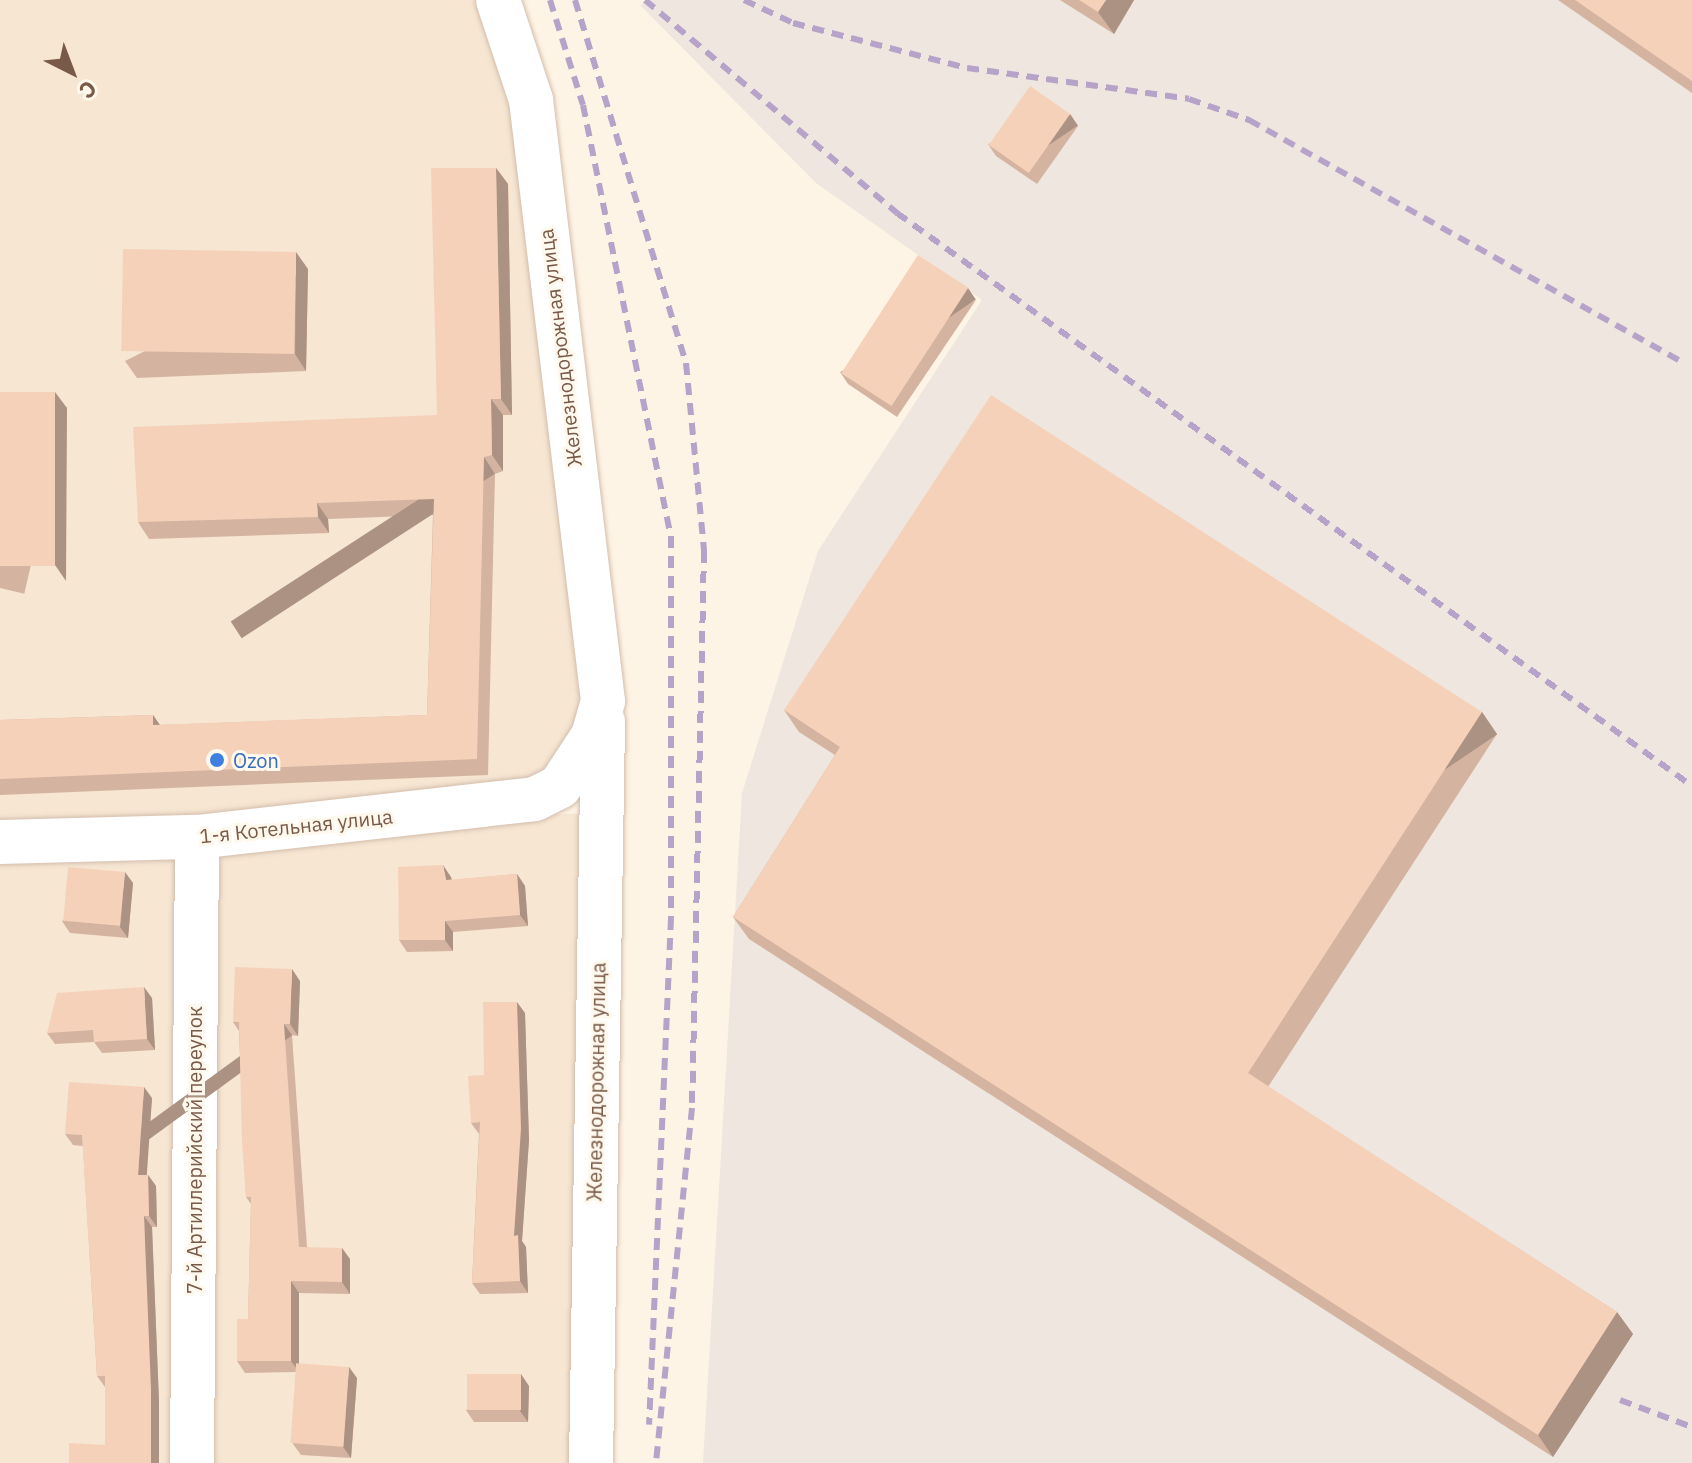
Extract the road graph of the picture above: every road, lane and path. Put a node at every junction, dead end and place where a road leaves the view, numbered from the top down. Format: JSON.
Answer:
{"nodes":[{"id":1,"x":498,"y":0,"type":"edge"},
{"id":2,"x":603,"y":701,"type":"junction"},
{"id":3,"x":577,"y":764,"type":"joint"},
{"id":4,"x":197,"y":837,"type":"junction"},
{"id":5,"x":0,"y":842,"type":"edge"},
{"id":6,"x":192,"y":1463,"type":"edge"},
{"id":7,"x":591,"y":1463,"type":"edge"}],
"edges":[{"from":1,"to":2,"type":"street","name":"Железнодорожная улица"},
{"from":2,"to":3,"type":"street","name":"Железнодорожная улица"},
{"from":2,"to":7,"type":"street","name":"Железнодорожная улица"},
{"from":3,"to":4,"type":"street","name":"1-я Котельная улица"},
{"from":4,"to":5,"type":"street","name":"1-я Котельная улица"},
{"from":4,"to":6,"type":"street","name":"7-й Артиллерийский переулок"}]}
